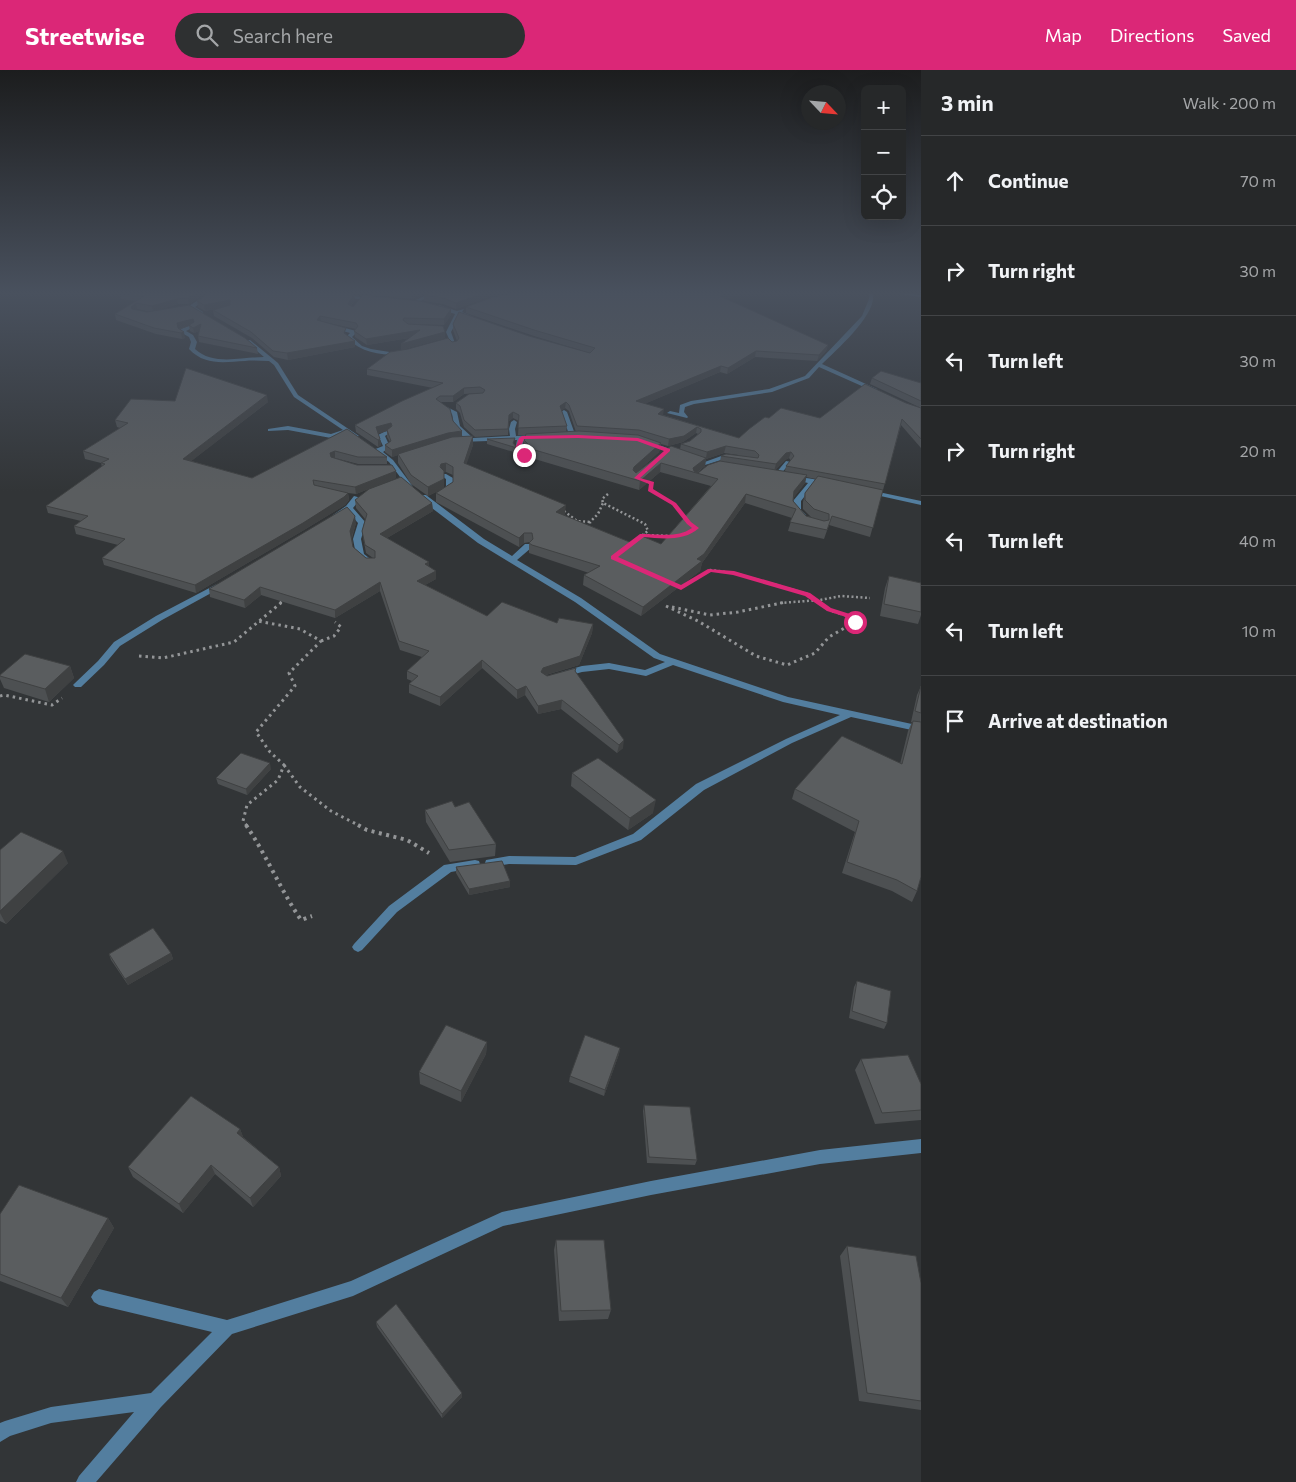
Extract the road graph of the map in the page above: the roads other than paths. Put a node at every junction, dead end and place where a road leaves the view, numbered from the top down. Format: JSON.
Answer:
{"nodes":[{"id":1,"x":205,"y":359,"type":"edge"},
{"id":2,"x":270,"y":359,"type":"joint"},
{"id":3,"x":825,"y":359,"type":"edge"},
{"id":4,"x":819,"y":365,"type":"junction"},
{"id":5,"x":878,"y":392,"type":"edge"},
{"id":6,"x":458,"y":405,"type":"edge"},
{"id":7,"x":564,"y":412,"type":"edge"},
{"id":8,"x":670,"y":413,"type":"dead end"},
{"id":9,"x":514,"y":422,"type":"edge"},
{"id":10,"x":270,"y":430,"type":"dead end"},
{"id":11,"x":348,"y":431,"type":"junction"},
{"id":12,"x":388,"y":432,"type":"edge"},
{"id":13,"x":545,"y":437,"type":"edge"},
{"id":14,"x":564,"y":437,"type":"edge"},
{"id":15,"x":513,"y":438,"type":"junction"},
{"id":16,"x":522,"y":438,"type":"junction"},
{"id":17,"x":638,"y":440,"type":"edge"},
{"id":18,"x":472,"y":441,"type":"junction"},
{"id":19,"x":451,"y":442,"type":"edge"},
{"id":20,"x":372,"y":447,"type":"junction"},
{"id":21,"x":677,"y":448,"type":"edge"},
{"id":22,"x":668,"y":450,"type":"junction"},
{"id":23,"x":524,"y":455,"type":"edge"},
{"id":24,"x":685,"y":457,"type":"edge"},
{"id":25,"x":399,"y":458,"type":"edge"},
{"id":26,"x":745,"y":460,"type":"edge"},
{"id":27,"x":391,"y":461,"type":"junction"},
{"id":28,"x":788,"y":462,"type":"edge"},
{"id":29,"x":719,"y":467,"type":"edge"},
{"id":30,"x":396,"y":468,"type":"junction"},
{"id":31,"x":387,"y":469,"type":"edge"},
{"id":32,"x":444,"y":475,"type":"edge"},
{"id":33,"x":636,"y":478,"type":"edge"},
{"id":34,"x":404,"y":480,"type":"junction"},
{"id":35,"x":813,"y":481,"type":"junction"},
{"id":36,"x":395,"y":483,"type":"edge"},
{"id":37,"x":833,"y":485,"type":"edge"},
{"id":38,"x":859,"y":490,"type":"edge"},
{"id":39,"x":357,"y":496,"type":"edge"},
{"id":40,"x":429,"y":501,"type":"junction"},
{"id":41,"x":921,"y":503,"type":"edge"},
{"id":42,"x":349,"y":508,"type":"junction"},
{"id":43,"x":326,"y":522,"type":"edge"},
{"id":44,"x":808,"y":522,"type":"edge"},
{"id":45,"x":528,"y":546,"type":"edge"},
{"id":46,"x":512,"y":560,"type":"junction"},
{"id":47,"x":371,"y":563,"type":"edge"},
{"id":48,"x":227,"y":582,"type":"edge"},
{"id":49,"x":674,"y":661,"type":"junction"},
{"id":50,"x":555,"y":678,"type":"edge"},
{"id":51,"x":78,"y":685,"type":"road end"},
{"id":52,"x":849,"y":714,"type":"junction"},
{"id":53,"x":921,"y":730,"type":"edge"},
{"id":54,"x":358,"y":947,"type":"dead end"},
{"id":55,"x":921,"y":1146,"type":"edge"},
{"id":56,"x":99,"y":1298,"type":"dead end"},
{"id":57,"x":227,"y":1328,"type":"junction"},
{"id":58,"x":155,"y":1401,"type":"junction"},
{"id":59,"x":0,"y":1434,"type":"edge"},
{"id":60,"x":85,"y":1482,"type":"edge"}],
"edges":[{"from":1,"to":2,"type":"street"},
{"from":2,"to":11,"type":"street"},
{"from":3,"to":4,"type":"street"},
{"from":4,"to":5,"type":"street"},
{"from":4,"to":8,"type":"street"},
{"from":6,"to":18,"type":"street"},
{"from":7,"to":14,"type":"street"},
{"from":9,"to":15,"type":"street"},
{"from":10,"to":11,"type":"street"},
{"from":11,"to":20,"type":"street"},
{"from":12,"to":20,"type":"street"},
{"from":13,"to":16,"type":"street"},
{"from":15,"to":16,"type":"street"},
{"from":15,"to":18,"type":"street"},
{"from":16,"to":23,"type":"street"},
{"from":17,"to":22,"type":"street"},
{"from":18,"to":19,"type":"street"},
{"from":20,"to":27,"type":"street"},
{"from":21,"to":22,"type":"street"},
{"from":22,"to":24,"type":"street"},
{"from":22,"to":33,"type":"street"},
{"from":25,"to":27,"type":"street"},
{"from":26,"to":29,"type":"street"},
{"from":27,"to":30,"type":"street"},
{"from":28,"to":35,"type":"street"},
{"from":30,"to":31,"type":"street"},
{"from":30,"to":34,"type":"street"},
{"from":32,"to":40,"type":"street"},
{"from":34,"to":36,"type":"street"},
{"from":34,"to":40,"type":"street"},
{"from":35,"to":37,"type":"street"},
{"from":35,"to":44,"type":"street"},
{"from":38,"to":41,"type":"street"},
{"from":39,"to":42,"type":"street"},
{"from":40,"to":46,"type":"street"},
{"from":42,"to":43,"type":"street"},
{"from":42,"to":47,"type":"street"},
{"from":45,"to":46,"type":"street"},
{"from":46,"to":49,"type":"street"},
{"from":48,"to":51,"type":"street"},
{"from":49,"to":50,"type":"street"},
{"from":49,"to":52,"type":"street"},
{"from":52,"to":53,"type":"street"},
{"from":52,"to":54,"type":"street"},
{"from":55,"to":57,"type":"street"},
{"from":56,"to":57,"type":"street"},
{"from":57,"to":58,"type":"street"},
{"from":58,"to":59,"type":"street"},
{"from":58,"to":60,"type":"street"}]}
